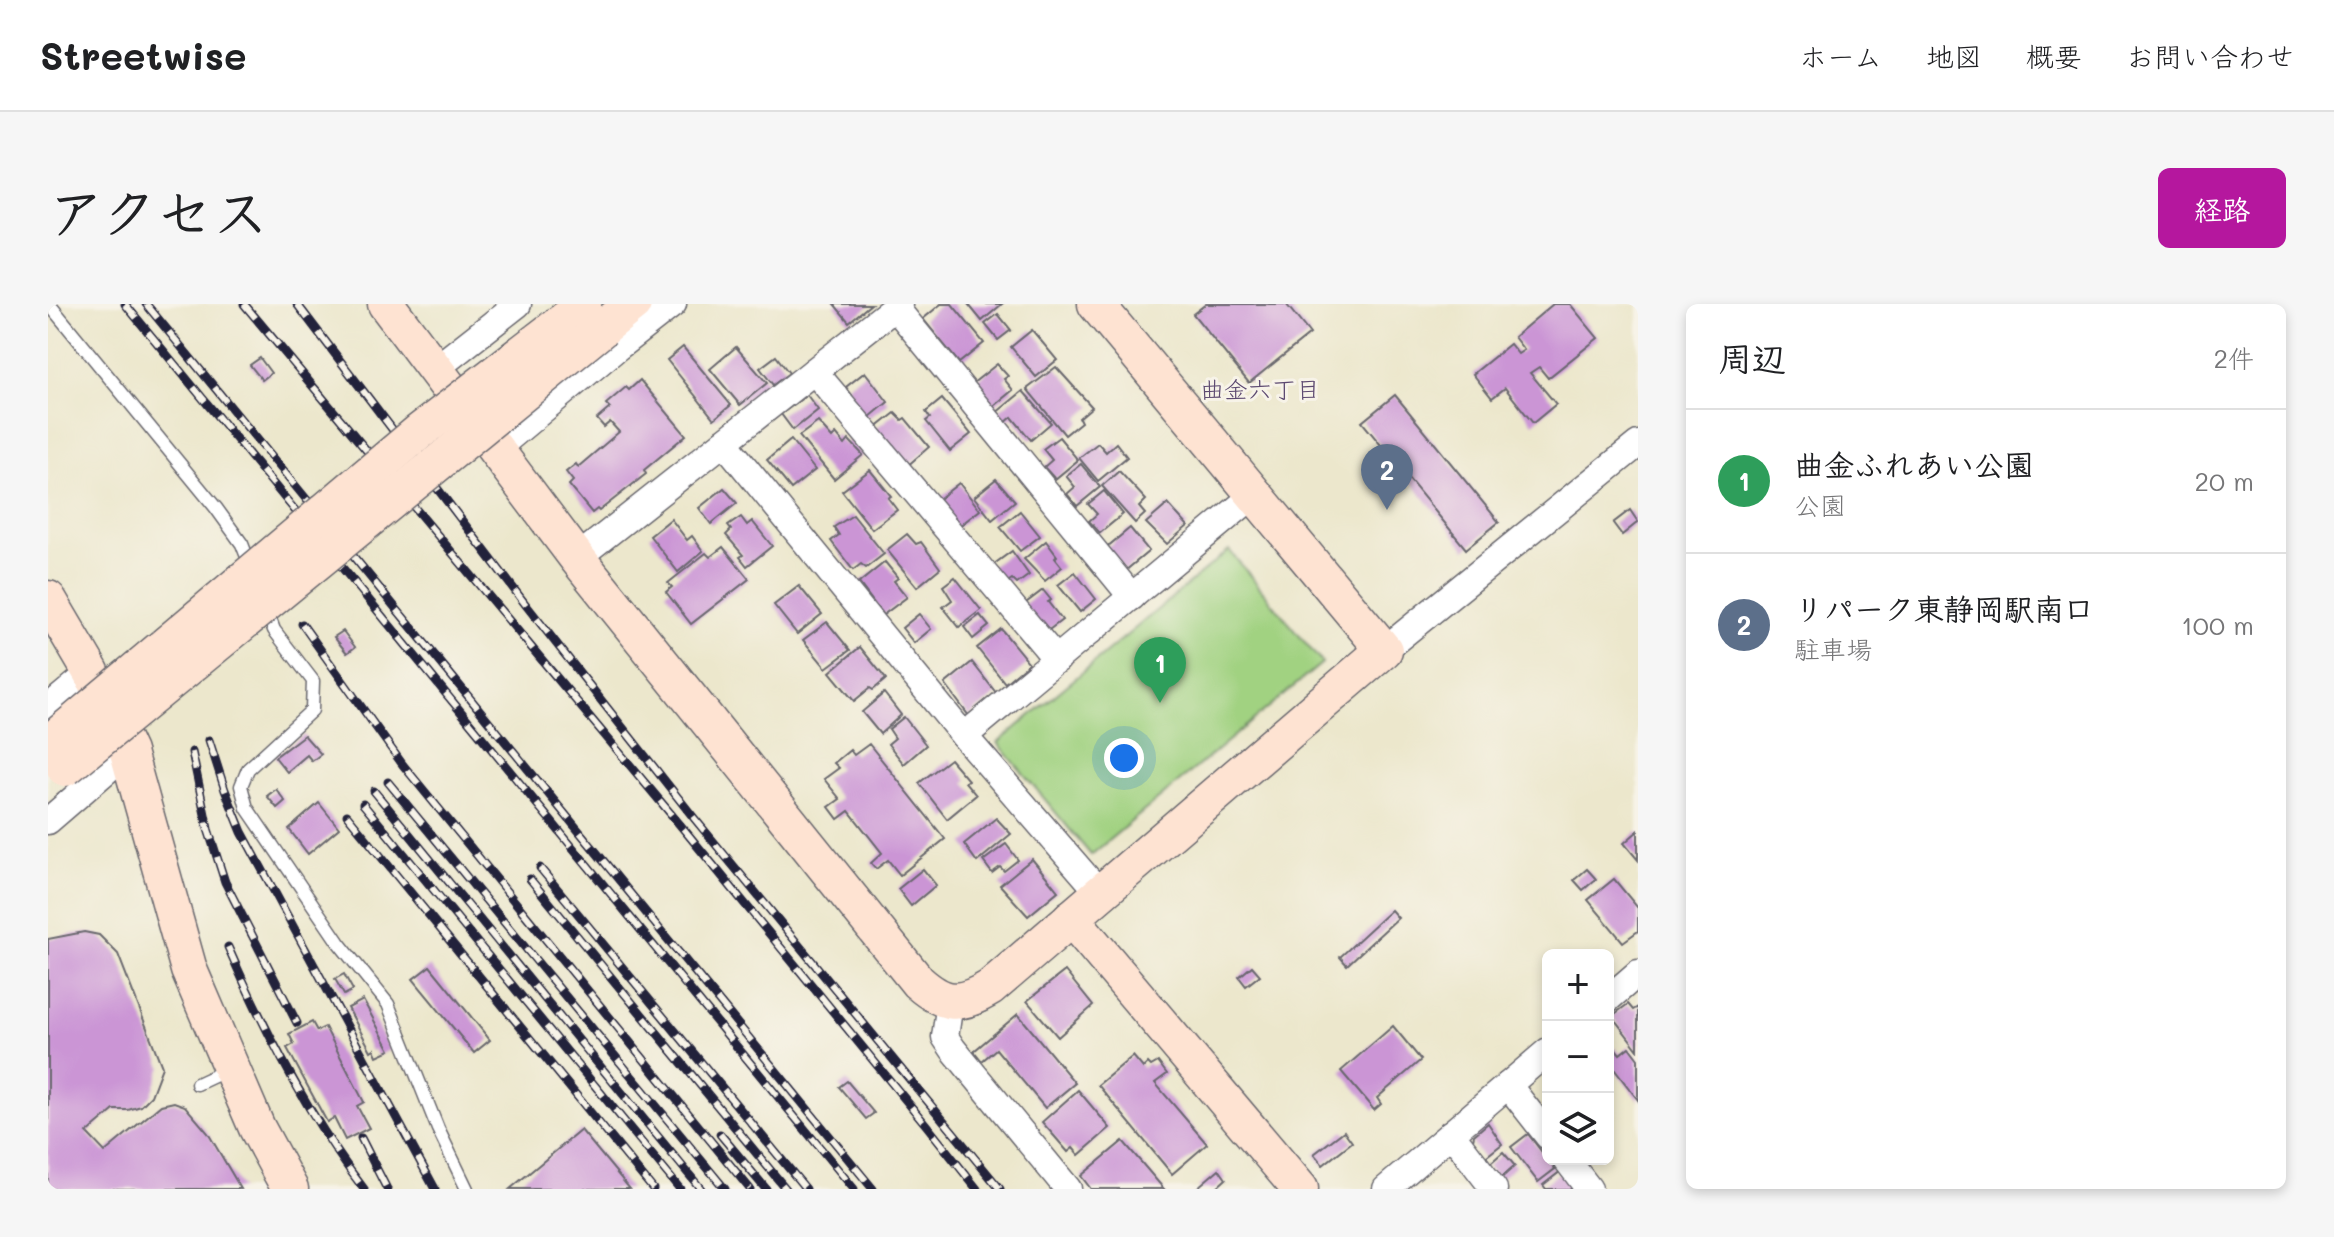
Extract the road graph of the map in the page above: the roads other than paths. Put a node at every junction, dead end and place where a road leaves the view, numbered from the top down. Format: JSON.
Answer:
{"nodes":[{"id":1,"x":49,"y":304,"type":"edge"},
{"id":2,"x":386,"y":304,"type":"edge"},
{"id":3,"x":518,"y":304,"type":"edge"},
{"id":4,"x":633,"y":304,"type":"edge"},
{"id":5,"x":673,"y":304,"type":"edge"},
{"id":6,"x":1096,"y":304,"type":"edge"},
{"id":7,"x":897,"y":306,"type":"edge"},
{"id":8,"x":590,"y":313,"type":"edge"},
{"id":9,"x":434,"y":370,"type":"junction"},
{"id":10,"x":814,"y":371,"type":"junction"},
{"id":11,"x":724,"y":442,"type":"junction"},
{"id":12,"x":1638,"y":444,"type":"edge"},
{"id":13,"x":496,"y":449,"type":"junction"},
{"id":14,"x":1255,"y":494,"type":"junction"},
{"id":15,"x":577,"y":558,"type":"junction"},
{"id":16,"x":1132,"y":597,"type":"junction"},
{"id":17,"x":48,"y":599,"type":"edge"},
{"id":18,"x":1384,"y":650,"type":"junction"},
{"id":19,"x":1057,"y":660,"type":"junction"},
{"id":20,"x":91,"y":672,"type":"junction"},
{"id":21,"x":48,"y":708,"type":"edge"},
{"id":22,"x":964,"y":736,"type":"junction"},
{"id":23,"x":128,"y":752,"type":"junction"},
{"id":24,"x":54,"y":765,"type":"edge"},
{"id":25,"x":48,"y":821,"type":"edge"},
{"id":26,"x":1100,"y":893,"type":"junction"},
{"id":27,"x":1071,"y":918,"type":"junction"},
{"id":28,"x":1638,"y":974,"type":"edge"},
{"id":29,"x":1614,"y":994,"type":"edge"},
{"id":30,"x":950,"y":1002,"type":"junction"},
{"id":31,"x":1542,"y":1056,"type":"edge"},
{"id":32,"x":231,"y":1068,"type":"junction"},
{"id":33,"x":197,"y":1084,"type":"dead end"},
{"id":34,"x":1508,"y":1085,"type":"junction"},
{"id":35,"x":1542,"y":1128,"type":"edge"},
{"id":36,"x":1451,"y":1133,"type":"junction"},
{"id":37,"x":1571,"y":1165,"type":"edge"},
{"id":38,"x":290,"y":1189,"type":"edge"},
{"id":39,"x":467,"y":1189,"type":"edge"},
{"id":40,"x":1068,"y":1189,"type":"edge"},
{"id":41,"x":1300,"y":1189,"type":"edge"},
{"id":42,"x":1386,"y":1189,"type":"edge"},
{"id":43,"x":1494,"y":1189,"type":"edge"},
{"id":44,"x":1589,"y":1189,"type":"edge"}],
"edges":[{"from":1,"to":39,"type":"lane"},
{"from":2,"to":9,"type":"street"},
{"from":3,"to":9,"type":"street"},
{"from":4,"to":8,"type":"street"},
{"from":5,"to":13,"type":"street"},
{"from":6,"to":14,"type":"street"},
{"from":7,"to":10,"type":"street"},
{"from":7,"to":16,"type":"street"},
{"from":8,"to":24,"type":"street","bridge":true},
{"from":9,"to":13,"type":"street"},
{"from":10,"to":11,"type":"street"},
{"from":10,"to":19,"type":"street"},
{"from":11,"to":15,"type":"street"},
{"from":11,"to":22,"type":"street"},
{"from":12,"to":18,"type":"street"},
{"from":13,"to":15,"type":"street"},
{"from":14,"to":16,"type":"street"},
{"from":14,"to":18,"type":"street"},
{"from":15,"to":30,"type":"street"},
{"from":16,"to":19,"type":"street"},
{"from":17,"to":20,"type":"street"},
{"from":18,"to":26,"type":"street"},
{"from":19,"to":22,"type":"street"},
{"from":20,"to":21,"type":"street"},
{"from":20,"to":23,"type":"street"},
{"from":22,"to":26,"type":"street"},
{"from":23,"to":25,"type":"street"},
{"from":23,"to":32,"type":"street"},
{"from":26,"to":27,"type":"street"},
{"from":27,"to":30,"type":"street"},
{"from":27,"to":41,"type":"street"},
{"from":28,"to":29,"type":"street"},
{"from":30,"to":40,"type":"street"},
{"from":31,"to":34,"type":"street"},
{"from":32,"to":33,"type":"lane"},
{"from":32,"to":38,"type":"street"},
{"from":34,"to":35,"type":"street"},
{"from":34,"to":36,"type":"street"},
{"from":36,"to":42,"type":"street"},
{"from":36,"to":43,"type":"street"},
{"from":37,"to":44,"type":"street"}]}
